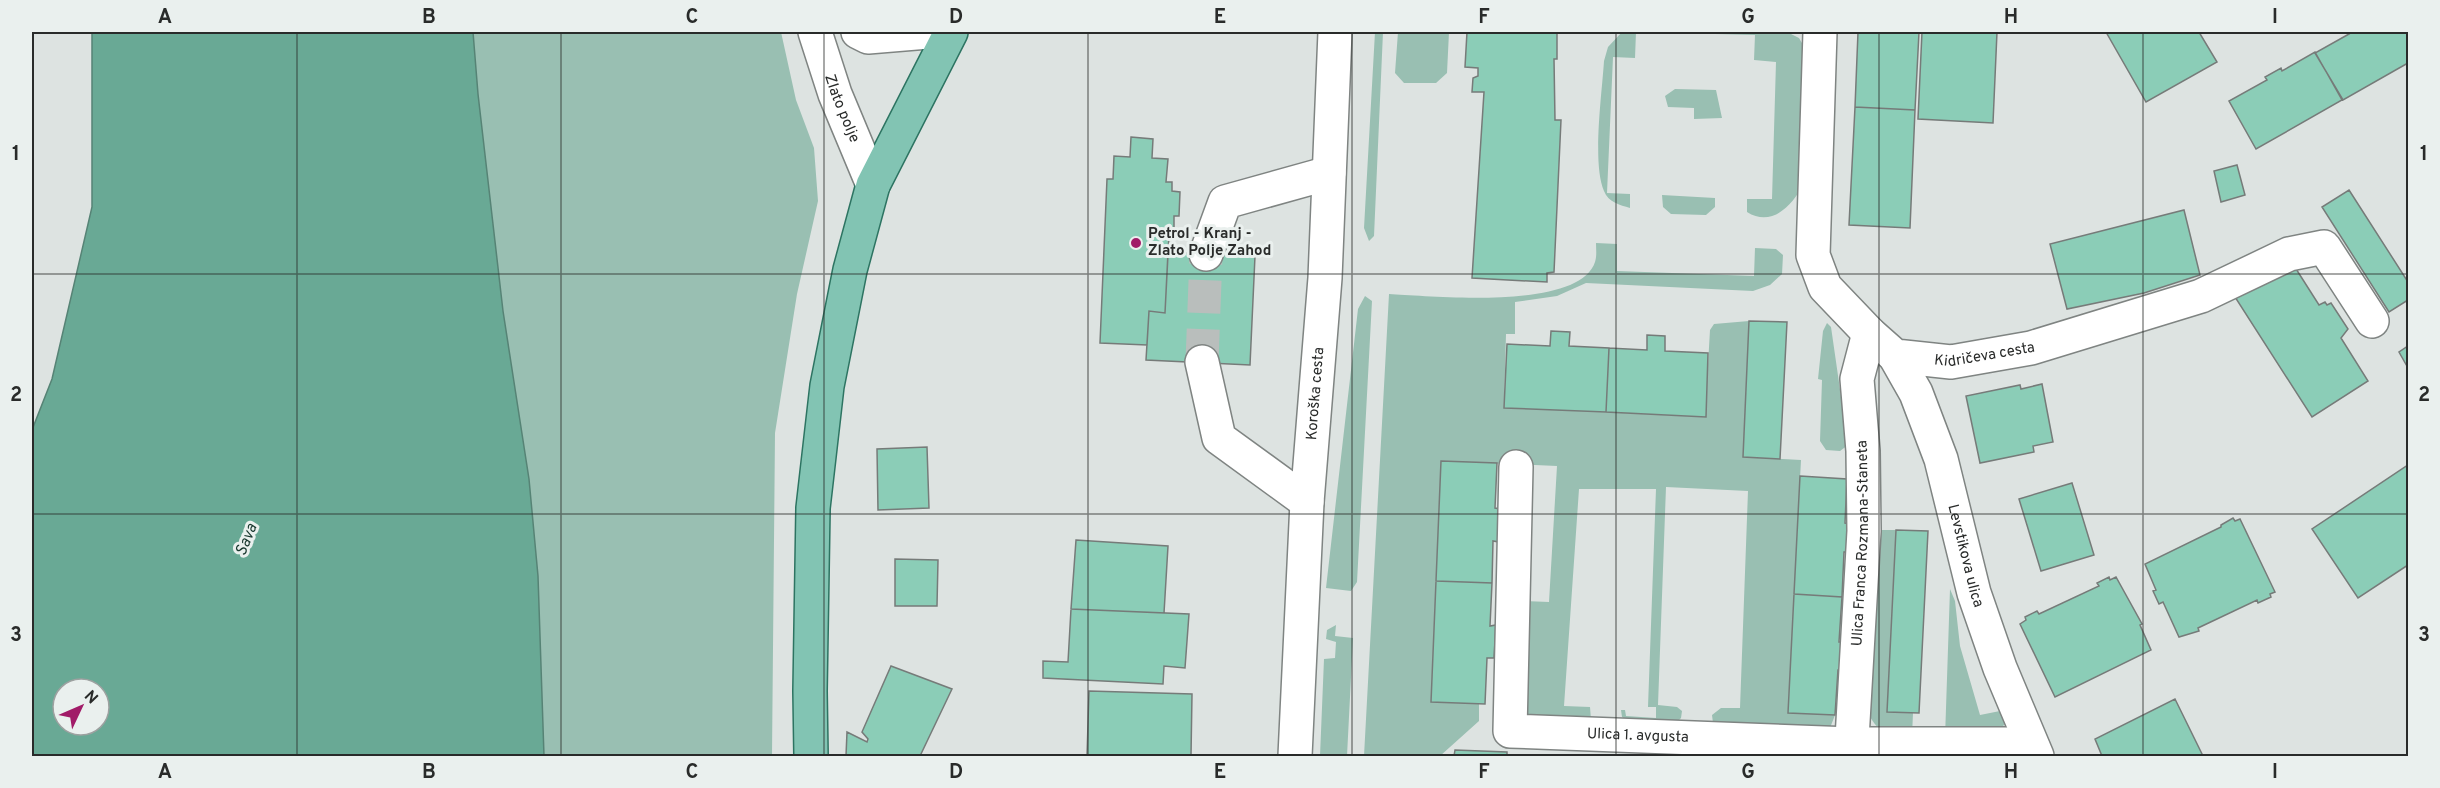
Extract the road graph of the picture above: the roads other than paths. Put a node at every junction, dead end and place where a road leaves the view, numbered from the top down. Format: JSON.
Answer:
{"nodes":[{"id":1,"x":815,"y":32,"type":"edge"},
{"id":2,"x":858,"y":32,"type":"edge"},
{"id":3,"x":928,"y":32,"type":"edge"},
{"id":4,"x":951,"y":32,"type":"edge"},
{"id":5,"x":1335,"y":32,"type":"edge"},
{"id":6,"x":1820,"y":32,"type":"edge"},
{"id":7,"x":1329,"y":173,"type":"junction"},
{"id":8,"x":873,"y":185,"type":"junction"},
{"id":9,"x":1206,"y":254,"type":"tunnel mouth"},
{"id":10,"x":2372,"y":321,"type":"dead end"},
{"id":11,"x":1869,"y":333,"type":"junction"},
{"id":12,"x":1895,"y":356,"type":"junction"},
{"id":13,"x":1202,"y":362,"type":"tunnel mouth"},
{"id":14,"x":1516,"y":466,"type":"dead end"},
{"id":15,"x":1307,"y":502,"type":"junction"},
{"id":16,"x":1851,"y":750,"type":"edge"},
{"id":17,"x":2034,"y":750,"type":"edge"},
{"id":18,"x":811,"y":756,"type":"edge"},
{"id":19,"x":1295,"y":756,"type":"edge"}],
"edges":[{"from":1,"to":8,"type":"street","name":"Zlato polje"},
{"from":2,"to":3,"type":"street"},
{"from":4,"to":8,"type":"main road"},
{"from":5,"to":7,"type":"street","name":"Koroška cesta"},
{"from":6,"to":11,"type":"street"},
{"from":7,"to":9,"type":"street"},
{"from":7,"to":15,"type":"street","name":"Koroška cesta"},
{"from":8,"to":18,"type":"main road"},
{"from":10,"to":12,"type":"street","name":"Kidričeva cesta"},
{"from":11,"to":12,"type":"street"},
{"from":11,"to":16,"type":"street","name":"Ulica Franca Rozmana-Staneta"},
{"from":12,"to":17,"type":"street","name":"Levstikova ulica"},
{"from":13,"to":15,"type":"street"},
{"from":14,"to":16,"type":"street","name":"Ulica 1. avgusta"},
{"from":15,"to":19,"type":"street","name":"Koroška cesta"},
{"from":16,"to":17,"type":"street","name":"Ulica 1. avgusta"}]}
